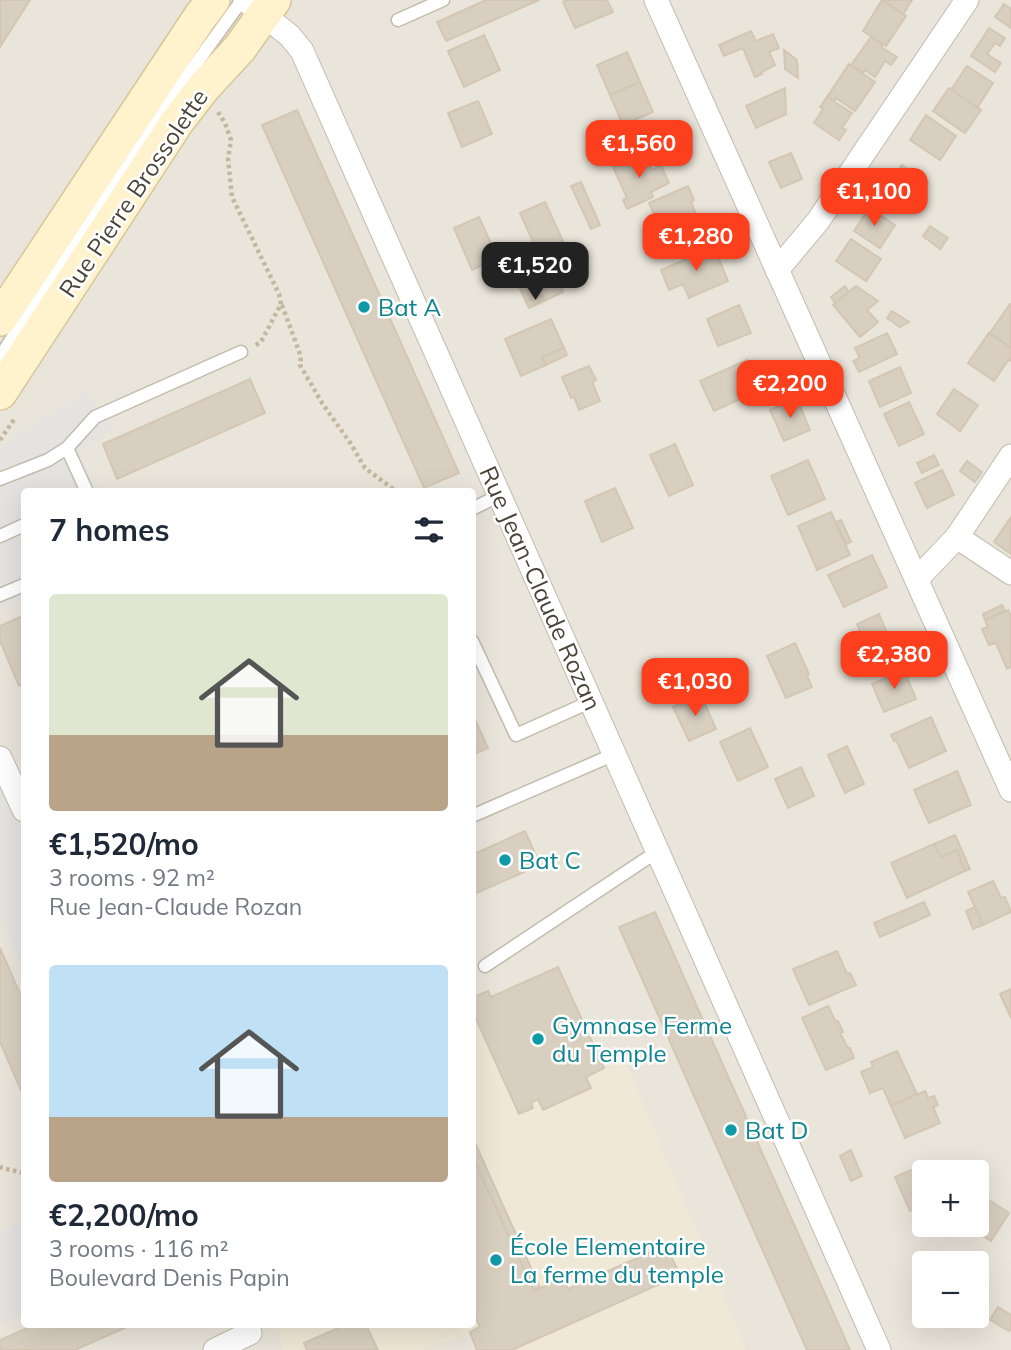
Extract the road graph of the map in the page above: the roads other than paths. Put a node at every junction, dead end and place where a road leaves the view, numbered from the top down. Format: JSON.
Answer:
{"nodes":[{"id":1,"x":213,"y":0,"type":"edge"},
{"id":2,"x":443,"y":0,"type":"edge"},
{"id":3,"x":656,"y":0,"type":"edge"},
{"id":4,"x":967,"y":0,"type":"edge"},
{"id":5,"x":256,"y":4,"type":"edge"},
{"id":6,"x":398,"y":20,"type":"dead end"},
{"id":7,"x":777,"y":270,"type":"junction"},
{"id":8,"x":6,"y":309,"type":"edge"},
{"id":9,"x":241,"y":352,"type":"road end"},
{"id":10,"x":0,"y":357,"type":"edge"},
{"id":11,"x":0,"y":393,"type":"edge"},
{"id":12,"x":67,"y":448,"type":"junction"},
{"id":13,"x":1011,"y":456,"type":"edge"},
{"id":14,"x":0,"y":479,"type":"edge"},
{"id":15,"x":85,"y":488,"type":"edge"},
{"id":16,"x":500,"y":495,"type":"junction"},
{"id":17,"x":476,"y":507,"type":"edge"},
{"id":18,"x":21,"y":526,"type":"edge"},
{"id":19,"x":0,"y":536,"type":"edge"},
{"id":20,"x":957,"y":537,"type":"junction"},
{"id":21,"x":1011,"y":573,"type":"edge"},
{"id":22,"x":917,"y":579,"type":"junction"},
{"id":23,"x":21,"y":585,"type":"edge"},
{"id":24,"x":0,"y":595,"type":"edge"},
{"id":25,"x":476,"y":650,"type":"edge"},
{"id":26,"x":592,"y":701,"type":"junction"},
{"id":27,"x":615,"y":754,"type":"junction"},
{"id":28,"x":0,"y":758,"type":"edge"},
{"id":29,"x":1011,"y":790,"type":"edge"},
{"id":30,"x":21,"y":804,"type":"edge"},
{"id":31,"x":476,"y":814,"type":"edge"},
{"id":32,"x":658,"y":851,"type":"junction"},
{"id":33,"x":485,"y":966,"type":"dead end"},
{"id":34,"x":250,"y":1336,"type":"edge"},
{"id":35,"x":215,"y":1350,"type":"edge"},
{"id":36,"x":879,"y":1350,"type":"edge"}],
"edges":[{"from":1,"to":8,"type":"main road","name":"Rue Pierre Brossolette"},
{"from":2,"to":6,"type":"lane"},
{"from":3,"to":7,"type":"street"},
{"from":4,"to":7,"type":"street"},
{"from":5,"to":10,"type":"lane"},
{"from":5,"to":11,"type":"main road","name":"Rue Pierre Brossolette"},
{"from":5,"to":16,"type":"street","name":"Rue Jean-Claude Rozan"},
{"from":7,"to":22,"type":"street"},
{"from":9,"to":12,"type":"lane"},
{"from":12,"to":14,"type":"lane"},
{"from":12,"to":15,"type":"lane"},
{"from":13,"to":20,"type":"street"},
{"from":16,"to":17,"type":"lane"},
{"from":16,"to":26,"type":"street","name":"Rue Jean-Claude Rozan"},
{"from":18,"to":19,"type":"lane"},
{"from":20,"to":21,"type":"street"},
{"from":20,"to":22,"type":"street"},
{"from":22,"to":29,"type":"street"},
{"from":23,"to":24,"type":"lane"},
{"from":25,"to":26,"type":"lane"},
{"from":26,"to":27,"type":"street","name":"Rue Jean-Claude Rozan"},
{"from":27,"to":31,"type":"lane"},
{"from":27,"to":32,"type":"street","name":"Rue Jean-Claude Rozan"},
{"from":28,"to":30,"type":"street"},
{"from":32,"to":33,"type":"lane"},
{"from":32,"to":36,"type":"street","name":"Rue Jean-Claude Rozan"},
{"from":34,"to":35,"type":"street"}]}
